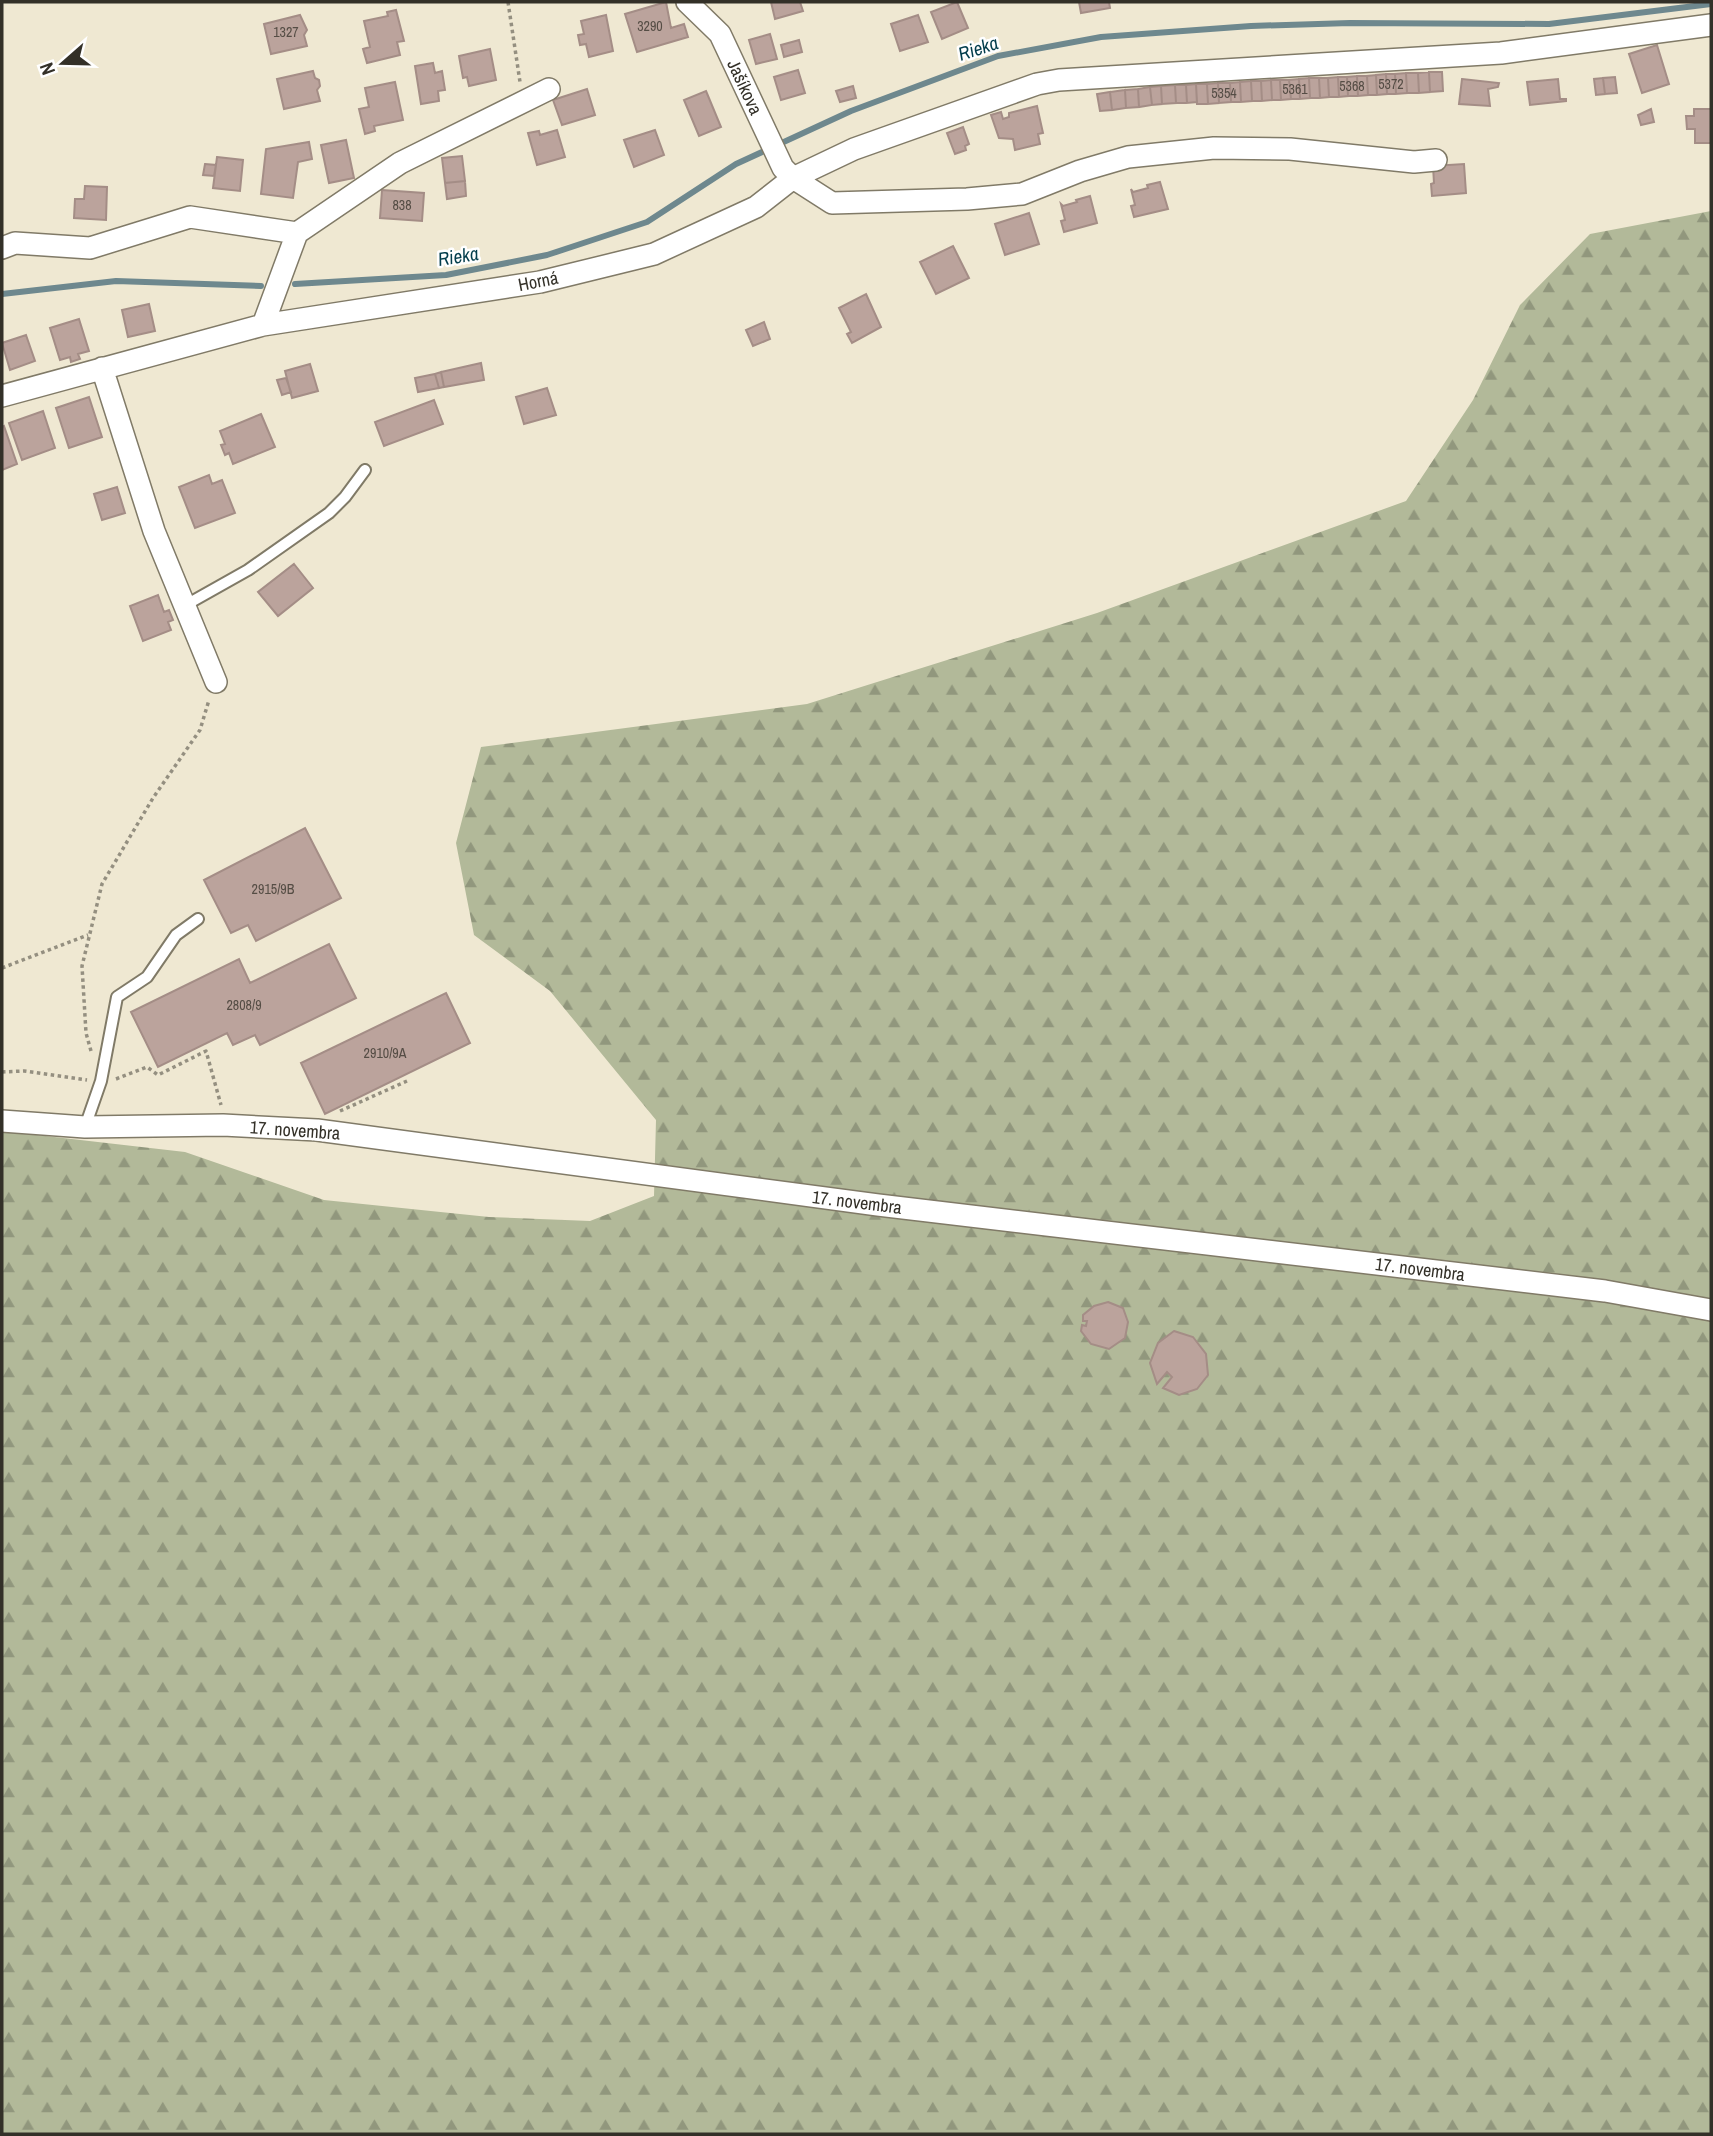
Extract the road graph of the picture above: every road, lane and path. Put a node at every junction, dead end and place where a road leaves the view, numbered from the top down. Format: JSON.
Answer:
{"nodes":[{"id":1,"x":508,"y":2,"type":"edge"},
{"id":2,"x":687,"y":2,"type":"edge"},
{"id":3,"x":1711,"y":25,"type":"edge"},
{"id":4,"x":549,"y":89,"type":"dead end"},
{"id":5,"x":523,"y":102,"type":"junction"},
{"id":6,"x":1436,"y":160,"type":"dead end"},
{"id":7,"x":788,"y":173,"type":"junction"},
{"id":8,"x":297,"y":233,"type":"junction"},
{"id":9,"x":2,"y":248,"type":"edge"},
{"id":10,"x":263,"y":325,"type":"junction"},
{"id":11,"x":102,"y":368,"type":"junction"},
{"id":12,"x":2,"y":396,"type":"edge"},
{"id":13,"x":365,"y":470,"type":"dead end"},
{"id":14,"x":184,"y":606,"type":"junction"},
{"id":15,"x":216,"y":682,"type":"joint"},
{"id":16,"x":198,"y":919,"type":"dead end"},
{"id":17,"x":89,"y":935,"type":"junction"},
{"id":18,"x":2,"y":968,"type":"edge"},
{"id":19,"x":2,"y":1072,"type":"edge"},
{"id":20,"x":407,"y":1081,"type":"dead end"},
{"id":21,"x":101,"y":1082,"type":"junction"},
{"id":22,"x":2,"y":1121,"type":"edge"},
{"id":23,"x":223,"y":1125,"type":"junction"},
{"id":24,"x":85,"y":1127,"type":"junction"},
{"id":25,"x":317,"y":1130,"type":"junction"},
{"id":26,"x":1711,"y":1310,"type":"edge"}],
"edges":[{"from":1,"to":5,"type":"path"},
{"from":2,"to":7,"type":"street","name":"Jašíkova"},
{"from":3,"to":7,"type":"street","name":"Horná"},
{"from":4,"to":5,"type":"street"},
{"from":5,"to":8,"type":"street"},
{"from":6,"to":7,"type":"street"},
{"from":7,"to":10,"type":"street","name":"Horná"},
{"from":8,"to":9,"type":"street"},
{"from":8,"to":10,"type":"street"},
{"from":10,"to":11,"type":"street","name":"Horná"},
{"from":11,"to":12,"type":"street","name":"Horná"},
{"from":11,"to":14,"type":"street"},
{"from":13,"to":14,"type":"lane"},
{"from":14,"to":15,"type":"street"},
{"from":15,"to":17,"type":"path"},
{"from":16,"to":21,"type":"lane"},
{"from":17,"to":18,"type":"path"},
{"from":17,"to":21,"type":"path"},
{"from":19,"to":21,"type":"path"},
{"from":20,"to":25,"type":"path"},
{"from":21,"to":23,"type":"path"},
{"from":21,"to":24,"type":"lane"},
{"from":22,"to":24,"type":"street","name":"17. novembra"},
{"from":23,"to":24,"type":"street","name":"17. novembra"},
{"from":23,"to":25,"type":"street","name":"17. novembra"},
{"from":25,"to":26,"type":"street","name":"17. novembra"}]}
